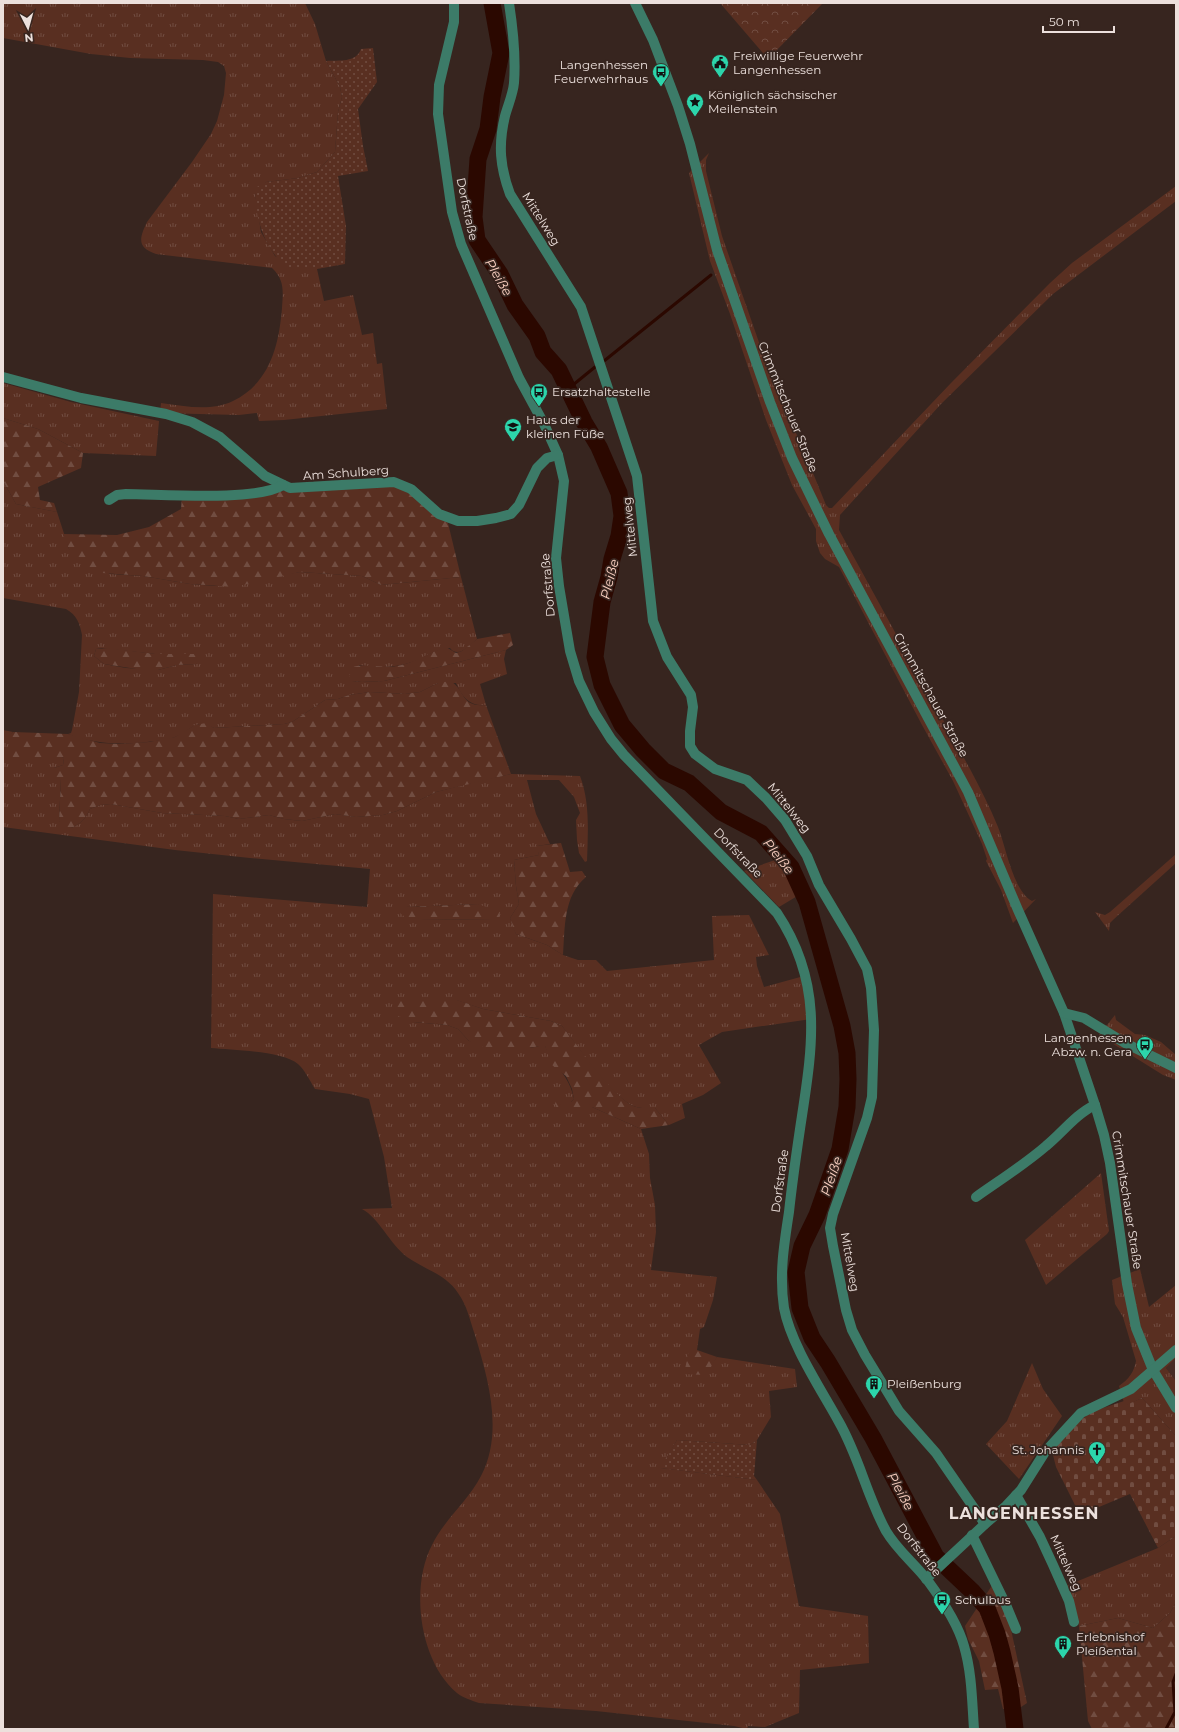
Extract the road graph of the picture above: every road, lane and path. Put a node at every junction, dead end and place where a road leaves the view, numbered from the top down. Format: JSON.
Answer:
{"nodes":[{"id":1,"x":454,"y":3,"type":"edge"},
{"id":2,"x":509,"y":3,"type":"edge"},
{"id":3,"x":635,"y":3,"type":"edge"},
{"id":4,"x":3,"y":377,"type":"edge"},
{"id":5,"x":558,"y":455,"type":"junction"},
{"id":6,"x":282,"y":486,"type":"junction"},
{"id":7,"x":109,"y":500,"type":"dead end"},
{"id":8,"x":1064,"y":1013,"type":"junction"},
{"id":9,"x":1176,"y":1068,"type":"edge"},
{"id":10,"x":1095,"y":1105,"type":"junction"},
{"id":11,"x":976,"y":1197,"type":"dead end"},
{"id":12,"x":1176,"y":1350,"type":"edge"},
{"id":13,"x":1153,"y":1370,"type":"junction"},
{"id":14,"x":1176,"y":1408,"type":"edge"},
{"id":15,"x":1016,"y":1495,"type":"junction"},
{"id":16,"x":984,"y":1524,"type":"junction"},
{"id":17,"x":972,"y":1535,"type":"junction"},
{"id":18,"x":926,"y":1579,"type":"junction"},
{"id":19,"x":1074,"y":1622,"type":"dead end"},
{"id":20,"x":1016,"y":1630,"type":"dead end"},
{"id":21,"x":974,"y":1729,"type":"edge"}],
"edges":[{"from":1,"to":5,"type":"street","name":"Dorfstraße"},
{"from":2,"to":16,"type":"street","name":"Mittelweg"},
{"from":3,"to":8,"type":"street","name":"Crimmitschauer Straße"},
{"from":4,"to":6,"type":"street","name":"Am Schulberg"},
{"from":5,"to":6,"type":"street","name":"Am Schulberg"},
{"from":5,"to":18,"type":"street","name":"Dorfstraße"},
{"from":6,"to":7,"type":"street","name":"Am Schulberg"},
{"from":8,"to":9,"type":"street"},
{"from":8,"to":10,"type":"street","name":"Crimmitschauer Straße"},
{"from":10,"to":11,"type":"street"},
{"from":10,"to":13,"type":"street","name":"Crimmitschauer Straße"},
{"from":12,"to":13,"type":"street"},
{"from":13,"to":14,"type":"street","name":"Crimmitschauer Straße"},
{"from":13,"to":15,"type":"street"},
{"from":15,"to":16,"type":"street"},
{"from":15,"to":19,"type":"street","name":"Mittelweg"},
{"from":16,"to":17,"type":"street"},
{"from":17,"to":18,"type":"street"},
{"from":17,"to":20,"type":"street"},
{"from":18,"to":21,"type":"street","name":"Dorfstraße"}]}
